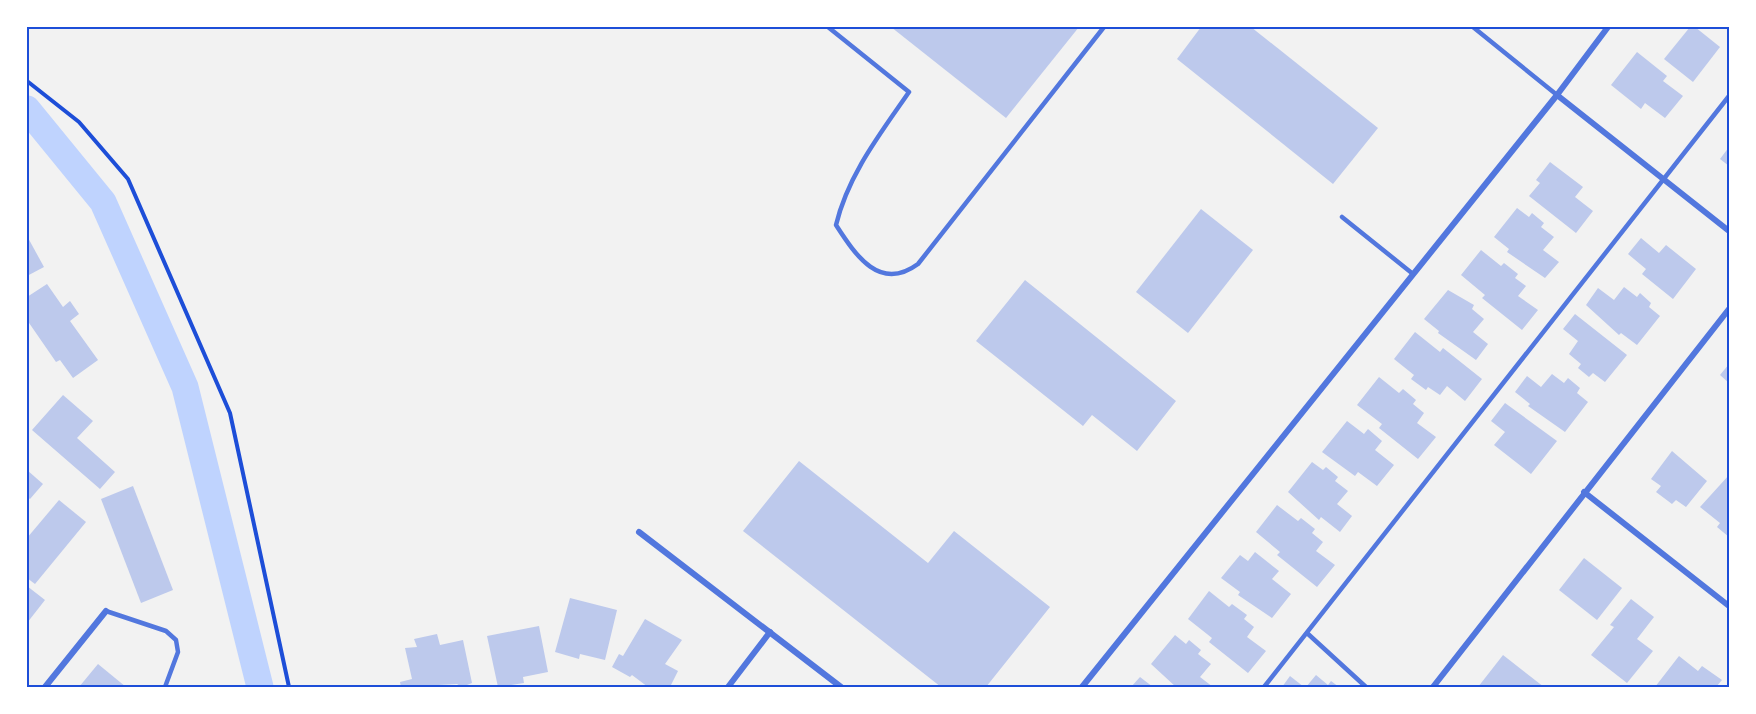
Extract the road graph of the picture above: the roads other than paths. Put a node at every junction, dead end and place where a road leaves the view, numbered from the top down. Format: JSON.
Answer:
{"nodes":[{"id":1,"x":828,"y":27,"type":"edge"},
{"id":2,"x":1104,"y":27,"type":"edge"},
{"id":3,"x":1473,"y":27,"type":"edge"},
{"id":4,"x":1608,"y":27,"type":"edge"},
{"id":5,"x":1557,"y":95,"type":"junction"},
{"id":6,"x":1729,"y":96,"type":"edge"},
{"id":7,"x":1662,"y":178,"type":"junction"},
{"id":8,"x":1342,"y":217,"type":"dead end"},
{"id":9,"x":1729,"y":231,"type":"edge"},
{"id":10,"x":1413,"y":274,"type":"junction"},
{"id":11,"x":1729,"y":309,"type":"edge"},
{"id":12,"x":1584,"y":492,"type":"junction"},
{"id":13,"x":639,"y":532,"type":"dead end"},
{"id":14,"x":1729,"y":606,"type":"edge"},
{"id":15,"x":106,"y":611,"type":"joint"},
{"id":16,"x":770,"y":632,"type":"junction"},
{"id":17,"x":1307,"y":633,"type":"junction"},
{"id":18,"x":45,"y":687,"type":"edge"},
{"id":19,"x":165,"y":687,"type":"edge"},
{"id":20,"x":728,"y":687,"type":"edge"},
{"id":21,"x":841,"y":687,"type":"edge"},
{"id":22,"x":1082,"y":687,"type":"edge"},
{"id":23,"x":1264,"y":687,"type":"edge"},
{"id":24,"x":1366,"y":687,"type":"edge"},
{"id":25,"x":1433,"y":687,"type":"edge"}],
"edges":[{"from":1,"to":2,"type":"lane"},
{"from":3,"to":5,"type":"lane"},
{"from":4,"to":5,"type":"street"},
{"from":5,"to":7,"type":"street"},
{"from":5,"to":10,"type":"street"},
{"from":6,"to":7,"type":"lane"},
{"from":7,"to":9,"type":"street"},
{"from":7,"to":17,"type":"lane"},
{"from":8,"to":10,"type":"lane"},
{"from":10,"to":22,"type":"street"},
{"from":11,"to":12,"type":"street"},
{"from":12,"to":14,"type":"street"},
{"from":12,"to":25,"type":"street"},
{"from":13,"to":16,"type":"street"},
{"from":15,"to":18,"type":"street"},
{"from":15,"to":19,"type":"lane"},
{"from":16,"to":20,"type":"street"},
{"from":16,"to":21,"type":"street"},
{"from":17,"to":23,"type":"lane"},
{"from":17,"to":24,"type":"lane"}]}
